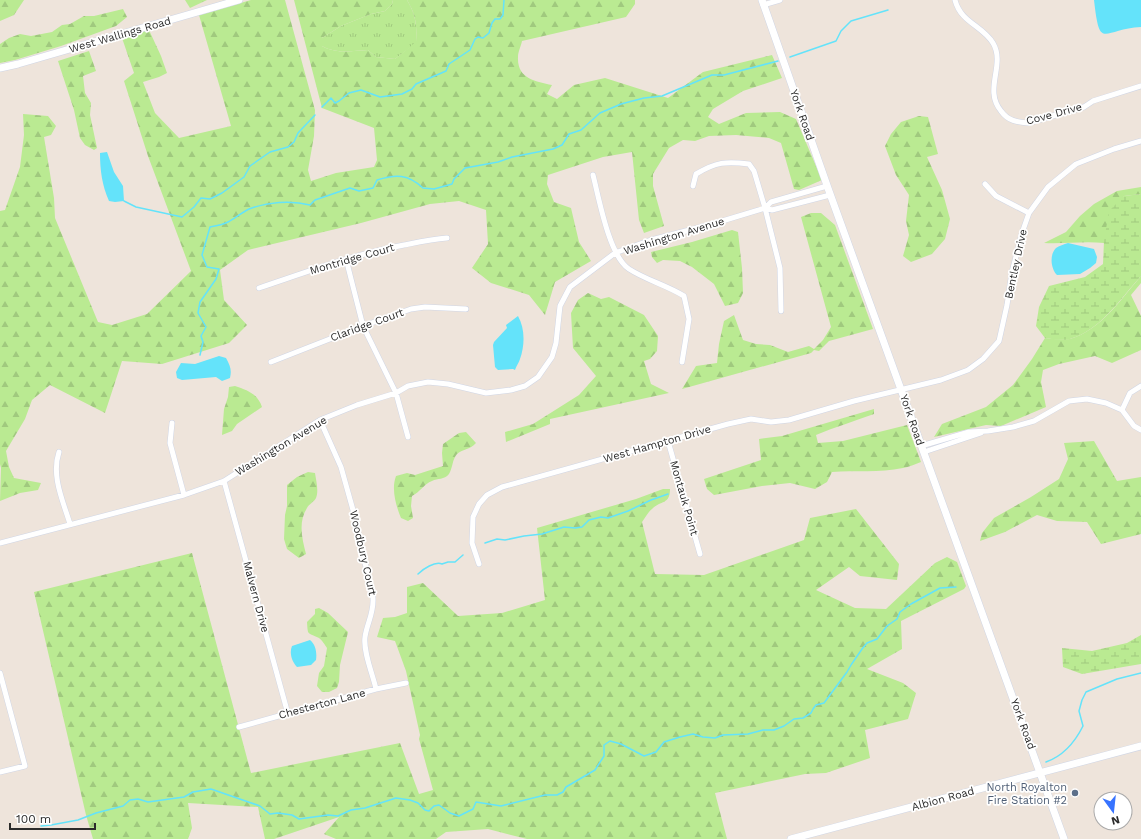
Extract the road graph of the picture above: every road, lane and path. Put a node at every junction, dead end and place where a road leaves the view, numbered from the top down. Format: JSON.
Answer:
{"nodes":[{"id":1,"x":240,"y":0,"type":"edge"},
{"id":2,"x":780,"y":0,"type":"edge"},
{"id":3,"x":955,"y":0,"type":"edge"},
{"id":4,"x":763,"y":3,"type":"edge"},
{"id":5,"x":0,"y":68,"type":"edge"},
{"id":6,"x":1141,"y":86,"type":"edge"},
{"id":7,"x":1141,"y":141,"type":"edge"},
{"id":8,"x":593,"y":175,"type":"dead end"},
{"id":9,"x":986,"y":184,"type":"dead end"},
{"id":10,"x":693,"y":186,"type":"dead end"},
{"id":11,"x":827,"y":186,"type":"junction"},
{"id":12,"x":830,"y":195,"type":"junction"},
{"id":13,"x":765,"y":208,"type":"junction"},
{"id":14,"x":1029,"y":213,"type":"junction"},
{"id":15,"x":447,"y":238,"type":"dead end"},
{"id":16,"x":616,"y":253,"type":"junction"},
{"id":17,"x":346,"y":259,"type":"junction"},
{"id":18,"x":259,"y":288,"type":"dead end"},
{"id":19,"x":466,"y":310,"type":"dead end"},
{"id":20,"x":781,"y":311,"type":"dead end"},
{"id":21,"x":363,"y":326,"type":"junction"},
{"id":22,"x":271,"y":362,"type":"dead end"},
{"id":23,"x":682,"y":362,"type":"dead end"},
{"id":24,"x":1141,"y":386,"type":"edge"},
{"id":25,"x":902,"y":389,"type":"junction"},
{"id":26,"x":396,"y":393,"type":"junction"},
{"id":27,"x":1122,"y":410,"type":"junction"},
{"id":28,"x":320,"y":420,"type":"junction"},
{"id":29,"x":172,"y":423,"type":"dead end"},
{"id":30,"x":1141,"y":430,"type":"edge"},
{"id":31,"x":408,"y":437,"type":"dead end"},
{"id":32,"x":668,"y":441,"type":"junction"},
{"id":33,"x":923,"y":449,"type":"junction"},
{"id":34,"x":58,"y":452,"type":"dead end"},
{"id":35,"x":224,"y":481,"type":"junction"},
{"id":36,"x":184,"y":495,"type":"junction"},
{"id":37,"x":70,"y":524,"type":"junction"},
{"id":38,"x":0,"y":543,"type":"edge"},
{"id":39,"x":700,"y":554,"type":"dead end"},
{"id":40,"x":479,"y":564,"type":"dead end"},
{"id":41,"x":0,"y":673,"type":"edge"},
{"id":42,"x":406,"y":683,"type":"dead end"},
{"id":43,"x":376,"y":690,"type":"junction"},
{"id":44,"x":288,"y":714,"type":"junction"},
{"id":45,"x":239,"y":727,"type":"dead end"},
{"id":46,"x":1141,"y":746,"type":"edge"},
{"id":47,"x":0,"y":772,"type":"edge"},
{"id":48,"x":1040,"y":773,"type":"junction"},
{"id":49,"x":791,"y":839,"type":"edge"},
{"id":50,"x":1064,"y":839,"type":"edge"}],
"edges":[{"from":1,"to":5,"type":"street","name":"West Wallings Road"},
{"from":2,"to":4,"type":"street"},
{"from":3,"to":6,"type":"street","name":"Cove Drive"},
{"from":4,"to":11,"type":"street","name":"York Road"},
{"from":7,"to":14,"type":"street","name":"Bentley Drive"},
{"from":8,"to":16,"type":"street"},
{"from":9,"to":14,"type":"street"},
{"from":10,"to":13,"type":"street"},
{"from":11,"to":12,"type":"street","name":"York Road"},
{"from":11,"to":13,"type":"street","name":"Washington Avenue"},
{"from":12,"to":13,"type":"street","name":"Washington Avenue"},
{"from":12,"to":25,"type":"street","name":"York Road"},
{"from":13,"to":16,"type":"street","name":"Washington Avenue"},
{"from":13,"to":20,"type":"street"},
{"from":14,"to":25,"type":"street","name":"Bentley Drive"},
{"from":15,"to":17,"type":"street","name":"Montridge Court"},
{"from":16,"to":23,"type":"street"},
{"from":16,"to":26,"type":"street","name":"Washington Avenue"},
{"from":17,"to":18,"type":"street","name":"Montridge Court"},
{"from":17,"to":21,"type":"street"},
{"from":19,"to":21,"type":"street","name":"Claridge Court"},
{"from":21,"to":22,"type":"street","name":"Claridge Court"},
{"from":21,"to":26,"type":"street"},
{"from":24,"to":27,"type":"street"},
{"from":25,"to":32,"type":"street","name":"West Hampton Drive"},
{"from":25,"to":33,"type":"street","name":"York Road"},
{"from":26,"to":28,"type":"street","name":"Washington Avenue"},
{"from":26,"to":31,"type":"street"},
{"from":27,"to":30,"type":"street"},
{"from":27,"to":33,"type":"street"},
{"from":28,"to":35,"type":"street","name":"Washington Avenue"},
{"from":28,"to":43,"type":"street","name":"Woodbury Court"},
{"from":29,"to":36,"type":"street"},
{"from":32,"to":39,"type":"street","name":"Montauk Point"},
{"from":32,"to":40,"type":"street","name":"West Hampton Drive"},
{"from":33,"to":48,"type":"street","name":"York Road"},
{"from":34,"to":37,"type":"street"},
{"from":35,"to":36,"type":"street","name":"Washington Avenue"},
{"from":35,"to":44,"type":"street","name":"Malvern Drive"},
{"from":36,"to":37,"type":"street","name":"Washington Avenue"},
{"from":37,"to":38,"type":"street","name":"Washington Avenue"},
{"from":41,"to":47,"type":"street"},
{"from":42,"to":43,"type":"street","name":"Chesterton Lane"},
{"from":43,"to":44,"type":"street","name":"Chesterton Lane"},
{"from":44,"to":45,"type":"street","name":"Chesterton Lane"},
{"from":46,"to":48,"type":"street","name":"Albion Road"},
{"from":48,"to":49,"type":"street","name":"Albion Road"},
{"from":48,"to":50,"type":"street","name":"York Road"}]}
